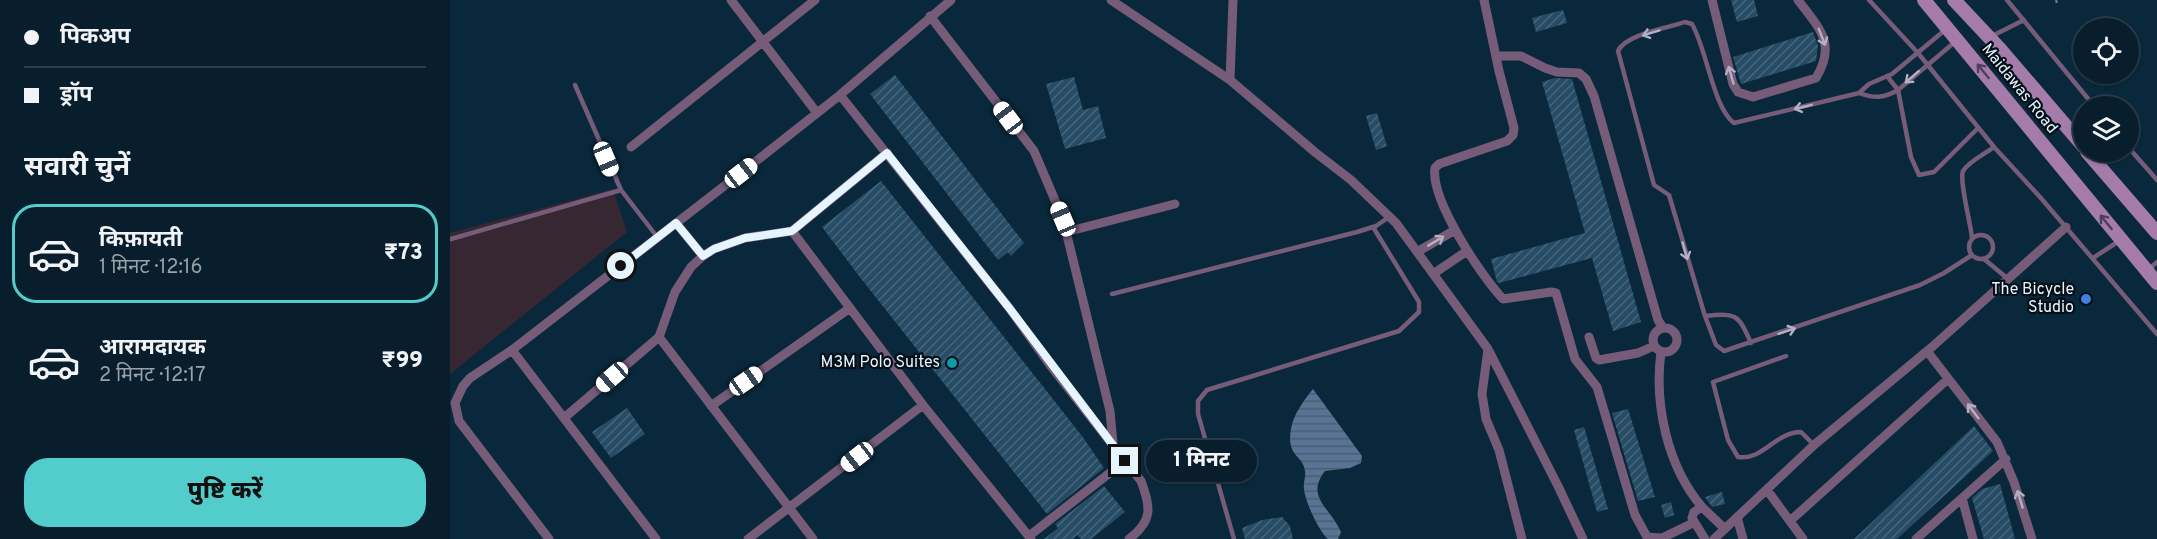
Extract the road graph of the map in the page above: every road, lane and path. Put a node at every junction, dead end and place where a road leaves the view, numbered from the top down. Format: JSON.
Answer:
{"nodes":[{"id":1,"x":731,"y":0,"type":"edge"},
{"id":2,"x":815,"y":0,"type":"edge"},
{"id":3,"x":951,"y":0,"type":"edge"},
{"id":4,"x":1111,"y":0,"type":"edge"},
{"id":5,"x":1233,"y":0,"type":"edge"},
{"id":6,"x":1484,"y":0,"type":"edge"},
{"id":7,"x":1712,"y":0,"type":"edge"},
{"id":8,"x":1798,"y":0,"type":"edge"},
{"id":9,"x":1869,"y":0,"type":"edge"},
{"id":10,"x":1924,"y":0,"type":"edge"},
{"id":11,"x":1954,"y":0,"type":"edge"},
{"id":12,"x":2007,"y":0,"type":"edge"},
{"id":13,"x":2056,"y":0,"type":"edge"},
{"id":14,"x":2058,"y":7,"type":"dead end"},
{"id":15,"x":930,"y":16,"type":"junction"},
{"id":16,"x":2024,"y":20,"type":"junction"},
{"id":17,"x":1947,"y":28,"type":"junction"},
{"id":18,"x":1989,"y":37,"type":"junction"},
{"id":19,"x":1958,"y":40,"type":"junction"},
{"id":20,"x":763,"y":42,"type":"junction"},
{"id":21,"x":1918,"y":53,"type":"junction"},
{"id":22,"x":1497,"y":56,"type":"junction"},
{"id":23,"x":1928,"y":64,"type":"junction"},
{"id":24,"x":1887,"y":76,"type":"junction"},
{"id":25,"x":1230,"y":80,"type":"junction"},
{"id":26,"x":575,"y":85,"type":"dead end"},
{"id":27,"x":1898,"y":90,"type":"junction"},
{"id":28,"x":1859,"y":93,"type":"junction"},
{"id":29,"x":840,"y":94,"type":"junction"},
{"id":30,"x":2086,"y":96,"type":"edge"},
{"id":31,"x":817,"y":113,"type":"junction"},
{"id":32,"x":1978,"y":128,"type":"junction"},
{"id":33,"x":2073,"y":134,"type":"edge"},
{"id":34,"x":631,"y":147,"type":"dead end"},
{"id":35,"x":1994,"y":147,"type":"junction"},
{"id":36,"x":887,"y":153,"type":"junction"},
{"id":37,"x":2139,"y":160,"type":"edge"},
{"id":38,"x":2096,"y":162,"type":"edge"},
{"id":39,"x":2157,"y":180,"type":"edge"},
{"id":40,"x":621,"y":190,"type":"junction"},
{"id":41,"x":1175,"y":204,"type":"dead end"},
{"id":42,"x":1389,"y":217,"type":"junction"},
{"id":43,"x":676,"y":223,"type":"junction"},
{"id":44,"x":1373,"y":227,"type":"junction"},
{"id":45,"x":2066,"y":227,"type":"junction"},
{"id":46,"x":1455,"y":230,"type":"junction"},
{"id":47,"x":792,"y":231,"type":"junction"},
{"id":48,"x":1066,"y":232,"type":"junction"},
{"id":49,"x":2157,"y":233,"type":"edge"},
{"id":50,"x":658,"y":238,"type":"junction"},
{"id":51,"x":1972,"y":238,"type":"junction"},
{"id":52,"x":451,"y":239,"type":"edge"},
{"id":53,"x":2121,"y":240,"type":"junction"},
{"id":54,"x":1467,"y":250,"type":"junction"},
{"id":55,"x":1417,"y":252,"type":"junction"},
{"id":56,"x":1972,"y":255,"type":"junction"},
{"id":57,"x":703,"y":256,"type":"junction"},
{"id":58,"x":2093,"y":258,"type":"junction"},
{"id":59,"x":1984,"y":259,"type":"junction"},
{"id":60,"x":2152,"y":266,"type":"edge"},
{"id":61,"x":1433,"y":274,"type":"junction"},
{"id":62,"x":2008,"y":279,"type":"junction"},
{"id":63,"x":2157,"y":283,"type":"edge"},
{"id":64,"x":1112,"y":294,"type":"dead end"},
{"id":65,"x":850,"y":308,"type":"junction"},
{"id":66,"x":1705,"y":316,"type":"junction"},
{"id":67,"x":1663,"y":328,"type":"junction"},
{"id":68,"x":2157,"y":334,"type":"edge"},
{"id":69,"x":659,"y":337,"type":"junction"},
{"id":70,"x":1589,"y":337,"type":"dead end"},
{"id":71,"x":1751,"y":343,"type":"junction"},
{"id":72,"x":1488,"y":349,"type":"junction"},
{"id":73,"x":1658,"y":349,"type":"junction"},
{"id":74,"x":512,"y":350,"type":"junction"},
{"id":75,"x":1927,"y":351,"type":"junction"},
{"id":76,"x":1785,"y":356,"type":"dead end"},
{"id":77,"x":1948,"y":379,"type":"junction"},
{"id":78,"x":923,"y":405,"type":"junction"},
{"id":79,"x":711,"y":406,"type":"junction"},
{"id":80,"x":564,"y":418,"type":"junction"},
{"id":81,"x":1113,"y":445,"type":"junction"},
{"id":82,"x":1814,"y":445,"type":"junction"},
{"id":83,"x":2006,"y":459,"type":"junction"},
{"id":84,"x":1125,"y":461,"type":"junction"},
{"id":85,"x":1767,"y":490,"type":"junction"},
{"id":86,"x":1962,"y":498,"type":"junction"},
{"id":87,"x":1702,"y":507,"type":"junction"},
{"id":88,"x":790,"y":509,"type":"junction"},
{"id":89,"x":1737,"y":518,"type":"junction"},
{"id":90,"x":1790,"y":521,"type":"junction"},
{"id":91,"x":1693,"y":523,"type":"junction"},
{"id":92,"x":1725,"y":529,"type":"junction"},
{"id":93,"x":1030,"y":538,"type":"edge"},
{"id":94,"x":549,"y":539,"type":"edge"},
{"id":95,"x":656,"y":539,"type":"edge"},
{"id":96,"x":748,"y":539,"type":"edge"},
{"id":97,"x":813,"y":539,"type":"edge"},
{"id":98,"x":1129,"y":539,"type":"edge"},
{"id":99,"x":1234,"y":539,"type":"edge"},
{"id":100,"x":1522,"y":539,"type":"edge"},
{"id":101,"x":1583,"y":539,"type":"edge"},
{"id":102,"x":1705,"y":539,"type":"edge"},
{"id":103,"x":1714,"y":539,"type":"edge"},
{"id":104,"x":1743,"y":539,"type":"edge"},
{"id":105,"x":1803,"y":539,"type":"edge"},
{"id":106,"x":1916,"y":539,"type":"edge"},
{"id":107,"x":1973,"y":539,"type":"edge"},
{"id":108,"x":2032,"y":539,"type":"edge"}],
"edges":[{"from":1,"to":20,"type":"street"},
{"from":2,"to":20,"type":"street"},
{"from":3,"to":15,"type":"street"},
{"from":4,"to":25,"type":"street"},
{"from":5,"to":25,"type":"street"},
{"from":6,"to":22,"type":"street"},
{"from":8,"to":7,"type":"street","one_way":true},
{"from":9,"to":21,"type":"lane"},
{"from":10,"to":17,"type":"street","name":"Maidawas Road"},
{"from":11,"to":18,"type":"street","name":"Maidawas Road"},
{"from":12,"to":16,"type":"lane"},
{"from":13,"to":14,"type":"path"},
{"from":15,"to":29,"type":"street"},
{"from":15,"to":48,"type":"street"},
{"from":16,"to":18,"type":"lane"},
{"from":16,"to":30,"type":"lane"},
{"from":17,"to":19,"type":"street","name":"Maidawas Road"},
{"from":17,"to":21,"type":"lane"},
{"from":18,"to":33,"type":"street","name":"Maidawas Road"},
{"from":19,"to":23,"type":"lane"},
{"from":53,"to":19,"type":"street","name":"Maidawas Road","one_way":true},
{"from":20,"to":31,"type":"street"},
{"from":20,"to":34,"type":"street"},
{"from":21,"to":23,"type":"lane"},
{"from":21,"to":24,"type":"lane"},
{"from":22,"to":46,"type":"street"},
{"from":22,"to":67,"type":"street"},
{"from":23,"to":27,"type":"lane","one_way":true},
{"from":23,"to":32,"type":"lane"},
{"from":24,"to":27,"type":"lane"},
{"from":24,"to":28,"type":"lane"},
{"from":25,"to":42,"type":"street"},
{"from":26,"to":40,"type":"lane"},
{"from":27,"to":28,"type":"lane"},
{"from":27,"to":32,"type":"lane"},
{"from":28,"to":66,"type":"lane","one_way":true},
{"from":29,"to":31,"type":"street"},
{"from":29,"to":36,"type":"street"},
{"from":31,"to":43,"type":"street"},
{"from":32,"to":35,"type":"lane"},
{"from":35,"to":45,"type":"lane"},
{"from":35,"to":51,"type":"lane"},
{"from":36,"to":47,"type":"street"},
{"from":36,"to":81,"type":"street"},
{"from":37,"to":39,"type":"lane"},
{"from":38,"to":49,"type":"street"},
{"from":40,"to":50,"type":"lane"},
{"from":40,"to":52,"type":"lane"},
{"from":41,"to":48,"type":"street"},
{"from":42,"to":44,"type":"lane"},
{"from":42,"to":55,"type":"street"},
{"from":43,"to":50,"type":"street"},
{"from":43,"to":57,"type":"street"},
{"from":44,"to":64,"type":"lane"},
{"from":44,"to":99,"type":"lane"},
{"from":45,"to":58,"type":"lane"},
{"from":45,"to":62,"type":"street"},
{"from":46,"to":54,"type":"street"},
{"from":55,"to":46,"type":"street","one_way":true},
{"from":47,"to":57,"type":"street"},
{"from":47,"to":65,"type":"street"},
{"from":48,"to":81,"type":"street"},
{"from":50,"to":74,"type":"street"},
{"from":51,"to":56,"type":"lane"},
{"from":51,"to":59,"type":"lane"},
{"from":53,"to":58,"type":"lane"},
{"from":53,"to":60,"type":"street","name":"Maidawas Road"},
{"from":54,"to":61,"type":"street"},
{"from":54,"to":91,"type":"street"},
{"from":55,"to":61,"type":"street"},
{"from":56,"to":59,"type":"lane"},
{"from":71,"to":56,"type":"lane","one_way":true},
{"from":57,"to":69,"type":"street"},
{"from":58,"to":68,"type":"lane"},
{"from":59,"to":62,"type":"lane"},
{"from":60,"to":63,"type":"street","name":"Maidawas Road"},
{"from":61,"to":72,"type":"street"},
{"from":62,"to":75,"type":"street"},
{"from":65,"to":78,"type":"street"},
{"from":65,"to":79,"type":"street"},
{"from":66,"to":71,"type":"lane"},
{"from":66,"to":71,"type":"lane"},
{"from":67,"to":73,"type":"street"},
{"from":67,"to":73,"type":"street"},
{"from":69,"to":79,"type":"street"},
{"from":69,"to":80,"type":"street"},
{"from":70,"to":73,"type":"street"},
{"from":72,"to":100,"type":"street"},
{"from":72,"to":101,"type":"street"},
{"from":73,"to":87,"type":"street"},
{"from":74,"to":80,"type":"street"},
{"from":74,"to":94,"type":"street"},
{"from":75,"to":77,"type":"street"},
{"from":75,"to":82,"type":"street"},
{"from":76,"to":82,"type":"lane"},
{"from":83,"to":77,"type":"street","one_way":true},
{"from":77,"to":90,"type":"street"},
{"from":78,"to":88,"type":"street"},
{"from":78,"to":93,"type":"street"},
{"from":79,"to":88,"type":"street"},
{"from":80,"to":95,"type":"street"},
{"from":81,"to":84,"type":"street"},
{"from":82,"to":85,"type":"street"},
{"from":83,"to":86,"type":"street"},
{"from":108,"to":83,"type":"street","one_way":true},
{"from":84,"to":93,"type":"street"},
{"from":84,"to":98,"type":"street"},
{"from":85,"to":89,"type":"street"},
{"from":85,"to":90,"type":"street"},
{"from":86,"to":106,"type":"street"},
{"from":86,"to":107,"type":"street"},
{"from":87,"to":91,"type":"street"},
{"from":87,"to":92,"type":"street"},
{"from":88,"to":96,"type":"street"},
{"from":88,"to":97,"type":"street"},
{"from":89,"to":92,"type":"street"},
{"from":89,"to":104,"type":"street"},
{"from":90,"to":105,"type":"street"},
{"from":91,"to":102,"type":"street"},
{"from":92,"to":103,"type":"street"}]}
